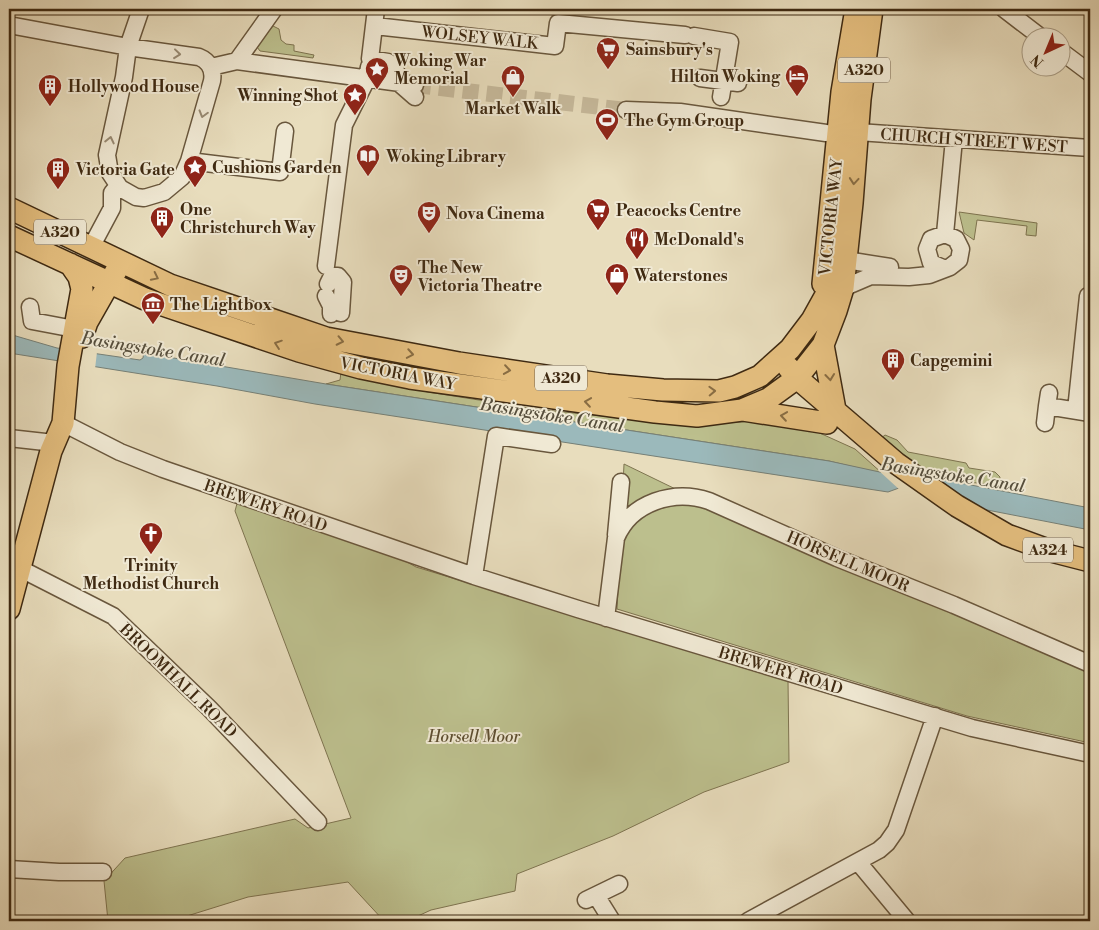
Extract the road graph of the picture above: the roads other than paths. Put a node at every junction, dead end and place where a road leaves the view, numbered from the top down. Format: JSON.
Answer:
{"nodes":[{"id":1,"x":141,"y":9,"type":"edge"},
{"id":2,"x":274,"y":9,"type":"edge"},
{"id":3,"x":376,"y":9,"type":"edge"},
{"id":4,"x":856,"y":9,"type":"edge"},
{"id":5,"x":872,"y":9,"type":"edge"},
{"id":6,"x":1004,"y":9,"type":"edge"},
{"id":7,"x":9,"y":25,"type":"edge"},
{"id":8,"x":375,"y":26,"type":"junction"},
{"id":9,"x":1029,"y":28,"type":"edge"},
{"id":10,"x":128,"y":47,"type":"junction"},
{"id":11,"x":1072,"y":60,"type":"edge"},
{"id":12,"x":237,"y":61,"type":"junction"},
{"id":13,"x":211,"y":67,"type":"junction"},
{"id":14,"x":369,"y":68,"type":"junction"},
{"id":15,"x":1090,"y":73,"type":"edge"},
{"id":16,"x":700,"y":78,"type":"dead end"},
{"id":17,"x":731,"y":82,"type":"junction"},
{"id":18,"x":410,"y":88,"type":"dead end"},
{"id":19,"x":720,"y":108,"type":"junction"},
{"id":20,"x":626,"y":110,"type":"tunnel mouth"},
{"id":21,"x":841,"y":127,"type":"junction"},
{"id":22,"x":285,"y":131,"type":"dead end"},
{"id":23,"x":954,"y":139,"type":"junction"},
{"id":24,"x":1090,"y":148,"type":"edge"},
{"id":25,"x":189,"y":161,"type":"junction"},
{"id":26,"x":118,"y":186,"type":"junction"},
{"id":27,"x":9,"y":208,"type":"edge"},
{"id":28,"x":9,"y":220,"type":"edge"},
{"id":29,"x":945,"y":234,"type":"junction"},
{"id":30,"x":9,"y":236,"type":"edge"},
{"id":31,"x":96,"y":238,"type":"dead end"},
{"id":32,"x":929,"y":259,"type":"junction"},
{"id":33,"x":846,"y":260,"type":"junction"},
{"id":34,"x":70,"y":264,"type":"junction"},
{"id":35,"x":326,"y":266,"type":"dead end"},
{"id":36,"x":942,"y":268,"type":"junction"},
{"id":37,"x":106,"y":271,"type":"junction"},
{"id":38,"x":843,"y":288,"type":"junction"},
{"id":39,"x":1084,"y":295,"type":"edge"},
{"id":40,"x":145,"y":298,"type":"junction"},
{"id":41,"x":818,"y":306,"type":"junction"},
{"id":42,"x":30,"y":307,"type":"dead end"},
{"id":43,"x":96,"y":308,"type":"junction"},
{"id":44,"x":74,"y":336,"type":"junction"},
{"id":45,"x":823,"y":345,"type":"junction"},
{"id":46,"x":1086,"y":350,"type":"edge"},
{"id":47,"x":775,"y":363,"type":"junction"},
{"id":48,"x":791,"y":383,"type":"junction"},
{"id":49,"x":742,"y":410,"type":"junction"},
{"id":50,"x":1083,"y":411,"type":"edge"},
{"id":51,"x":831,"y":416,"type":"junction"},
{"id":52,"x":63,"y":423,"type":"junction"},
{"id":53,"x":1045,"y":423,"type":"dead end"},
{"id":54,"x":9,"y":438,"type":"edge"},
{"id":55,"x":54,"y":443,"type":"junction"},
{"id":56,"x":552,"y":444,"type":"dead end"},
{"id":57,"x":875,"y":452,"type":"junction"},
{"id":58,"x":621,"y":482,"type":"dead end"},
{"id":59,"x":998,"y":530,"type":"junction"},
{"id":60,"x":616,"y":538,"type":"junction"},
{"id":61,"x":1090,"y":561,"type":"edge"},
{"id":62,"x":14,"y":573,"type":"edge"},
{"id":63,"x":474,"y":576,"type":"junction"},
{"id":64,"x":9,"y":609,"type":"edge"},
{"id":65,"x":606,"y":618,"type":"junction"},
{"id":66,"x":1090,"y":664,"type":"edge"},
{"id":67,"x":935,"y":716,"type":"junction"},
{"id":68,"x":1090,"y":754,"type":"edge"},
{"id":69,"x":318,"y":822,"type":"dead end"},
{"id":70,"x":858,"y":862,"type":"junction"},
{"id":71,"x":9,"y":869,"type":"edge"},
{"id":72,"x":103,"y":872,"type":"dead end"},
{"id":73,"x":604,"y":890,"type":"dead end"},
{"id":74,"x":612,"y":921,"type":"edge"},
{"id":75,"x":748,"y":921,"type":"edge"},
{"id":76,"x":906,"y":921,"type":"edge"}],
"edges":[{"from":1,"to":10,"type":"street"},
{"from":2,"to":12,"type":"street"},
{"from":3,"to":8,"type":"street"},
{"from":4,"to":21,"type":"main road","number":"A320"},
{"from":5,"to":21,"type":"main road","number":"A320"},
{"from":6,"to":9,"type":"street"},
{"from":7,"to":10,"type":"street"},
{"from":8,"to":14,"type":"street"},
{"from":8,"to":17,"type":"street","name":"WOLSEY WALK"},
{"from":10,"to":13,"type":"street","one_way":true},
{"from":26,"to":10,"type":"street","one_way":true},
{"from":11,"to":15,"type":"street"},
{"from":12,"to":13,"type":"street"},
{"from":12,"to":14,"type":"street"},
{"from":13,"to":25,"type":"street","one_way":true},
{"from":14,"to":18,"type":"street"},
{"from":14,"to":35,"type":"street"},
{"from":16,"to":17,"type":"street"},
{"from":17,"to":19,"type":"street"},
{"from":19,"to":20,"type":"street","name":"CHURCH STREET WEST"},
{"from":19,"to":21,"type":"street","name":"CHURCH STREET WEST"},
{"from":21,"to":23,"type":"street","name":"CHURCH STREET WEST"},
{"from":21,"to":33,"type":"main road","name":"VICTORIA WAY","number":"A320","one_way":true},
{"from":21,"to":41,"type":"main road","name":"VICTORIA WAY","number":"A320"},
{"from":22,"to":25,"type":"street"},
{"from":23,"to":24,"type":"street","name":"CHURCH STREET WEST"},
{"from":23,"to":29,"type":"street"},
{"from":25,"to":26,"type":"street"},
{"from":26,"to":31,"type":"street"},
{"from":27,"to":37,"type":"main road","name":"VICTORIA WAY","number":"A320"},
{"from":28,"to":37,"type":"main road","name":"VICTORIA WAY"},
{"from":29,"to":32,"type":"street"},
{"from":29,"to":36,"type":"street"},
{"from":30,"to":34,"type":"main road","name":"VICTORIA WAY","number":"A320"},
{"from":32,"to":33,"type":"street"},
{"from":32,"to":36,"type":"street"},
{"from":33,"to":38,"type":"main road","name":"VICTORIA WAY","number":"A320"},
{"from":33,"to":41,"type":"main road","name":"VICTORIA WAY"},
{"from":34,"to":37,"type":"main road","name":"VICTORIA WAY","number":"A320"},
{"from":34,"to":44,"type":"main road"},
{"from":36,"to":38,"type":"street"},
{"from":37,"to":40,"type":"main road","name":"VICTORIA WAY","number":"A320"},
{"from":37,"to":43,"type":"main road"},
{"from":37,"to":44,"type":"main road"},
{"from":37,"to":47,"type":"main road","name":"VICTORIA WAY","number":"A320","one_way":true},
{"from":38,"to":45,"type":"main road","name":"VICTORIA WAY","number":"A320"},
{"from":39,"to":46,"type":"street"},
{"from":40,"to":43,"type":"main road","number":"A320"},
{"from":49,"to":40,"type":"main road","name":"VICTORIA WAY","number":"A320","one_way":true},
{"from":41,"to":47,"type":"main road","name":"VICTORIA WAY","number":"A320"},
{"from":42,"to":44,"type":"street"},
{"from":43,"to":44,"type":"main road"},
{"from":44,"to":52,"type":"main road"},
{"from":45,"to":48,"type":"main road","name":"VICTORIA WAY","number":"A320"},
{"from":45,"to":51,"type":"main road","one_way":true},
{"from":46,"to":50,"type":"street"},
{"from":47,"to":48,"type":"main road","number":"A324"},
{"from":48,"to":49,"type":"main road","name":"VICTORIA WAY","number":"A320"},
{"from":48,"to":51,"type":"main road","number":"A324"},
{"from":51,"to":49,"type":"main road","one_way":true},
{"from":50,"to":53,"type":"street"},
{"from":51,"to":57,"type":"main road","number":"A324"},
{"from":52,"to":55,"type":"main road"},
{"from":52,"to":63,"type":"street","name":"BREWERY ROAD"},
{"from":54,"to":55,"type":"street"},
{"from":55,"to":62,"type":"main road"},
{"from":56,"to":63,"type":"street"},
{"from":57,"to":59,"type":"main road","number":"A324"},
{"from":57,"to":59,"type":"main road","number":"A324"},
{"from":58,"to":60,"type":"street","name":"HORSELL MOOR"},
{"from":59,"to":61,"type":"main road","number":"A324"},
{"from":60,"to":65,"type":"street","name":"HORSELL MOOR"},
{"from":60,"to":66,"type":"street","name":"HORSELL MOOR"},
{"from":62,"to":64,"type":"main road"},
{"from":62,"to":69,"type":"street","name":"BROOMHALL ROAD"},
{"from":63,"to":65,"type":"street","name":"BREWERY ROAD"},
{"from":65,"to":67,"type":"street","name":"BREWERY ROAD"},
{"from":67,"to":68,"type":"street","name":"BREWERY ROAD"},
{"from":67,"to":70,"type":"street"},
{"from":70,"to":75,"type":"street"},
{"from":70,"to":76,"type":"street"},
{"from":71,"to":72,"type":"street"},
{"from":73,"to":74,"type":"street"}]}
